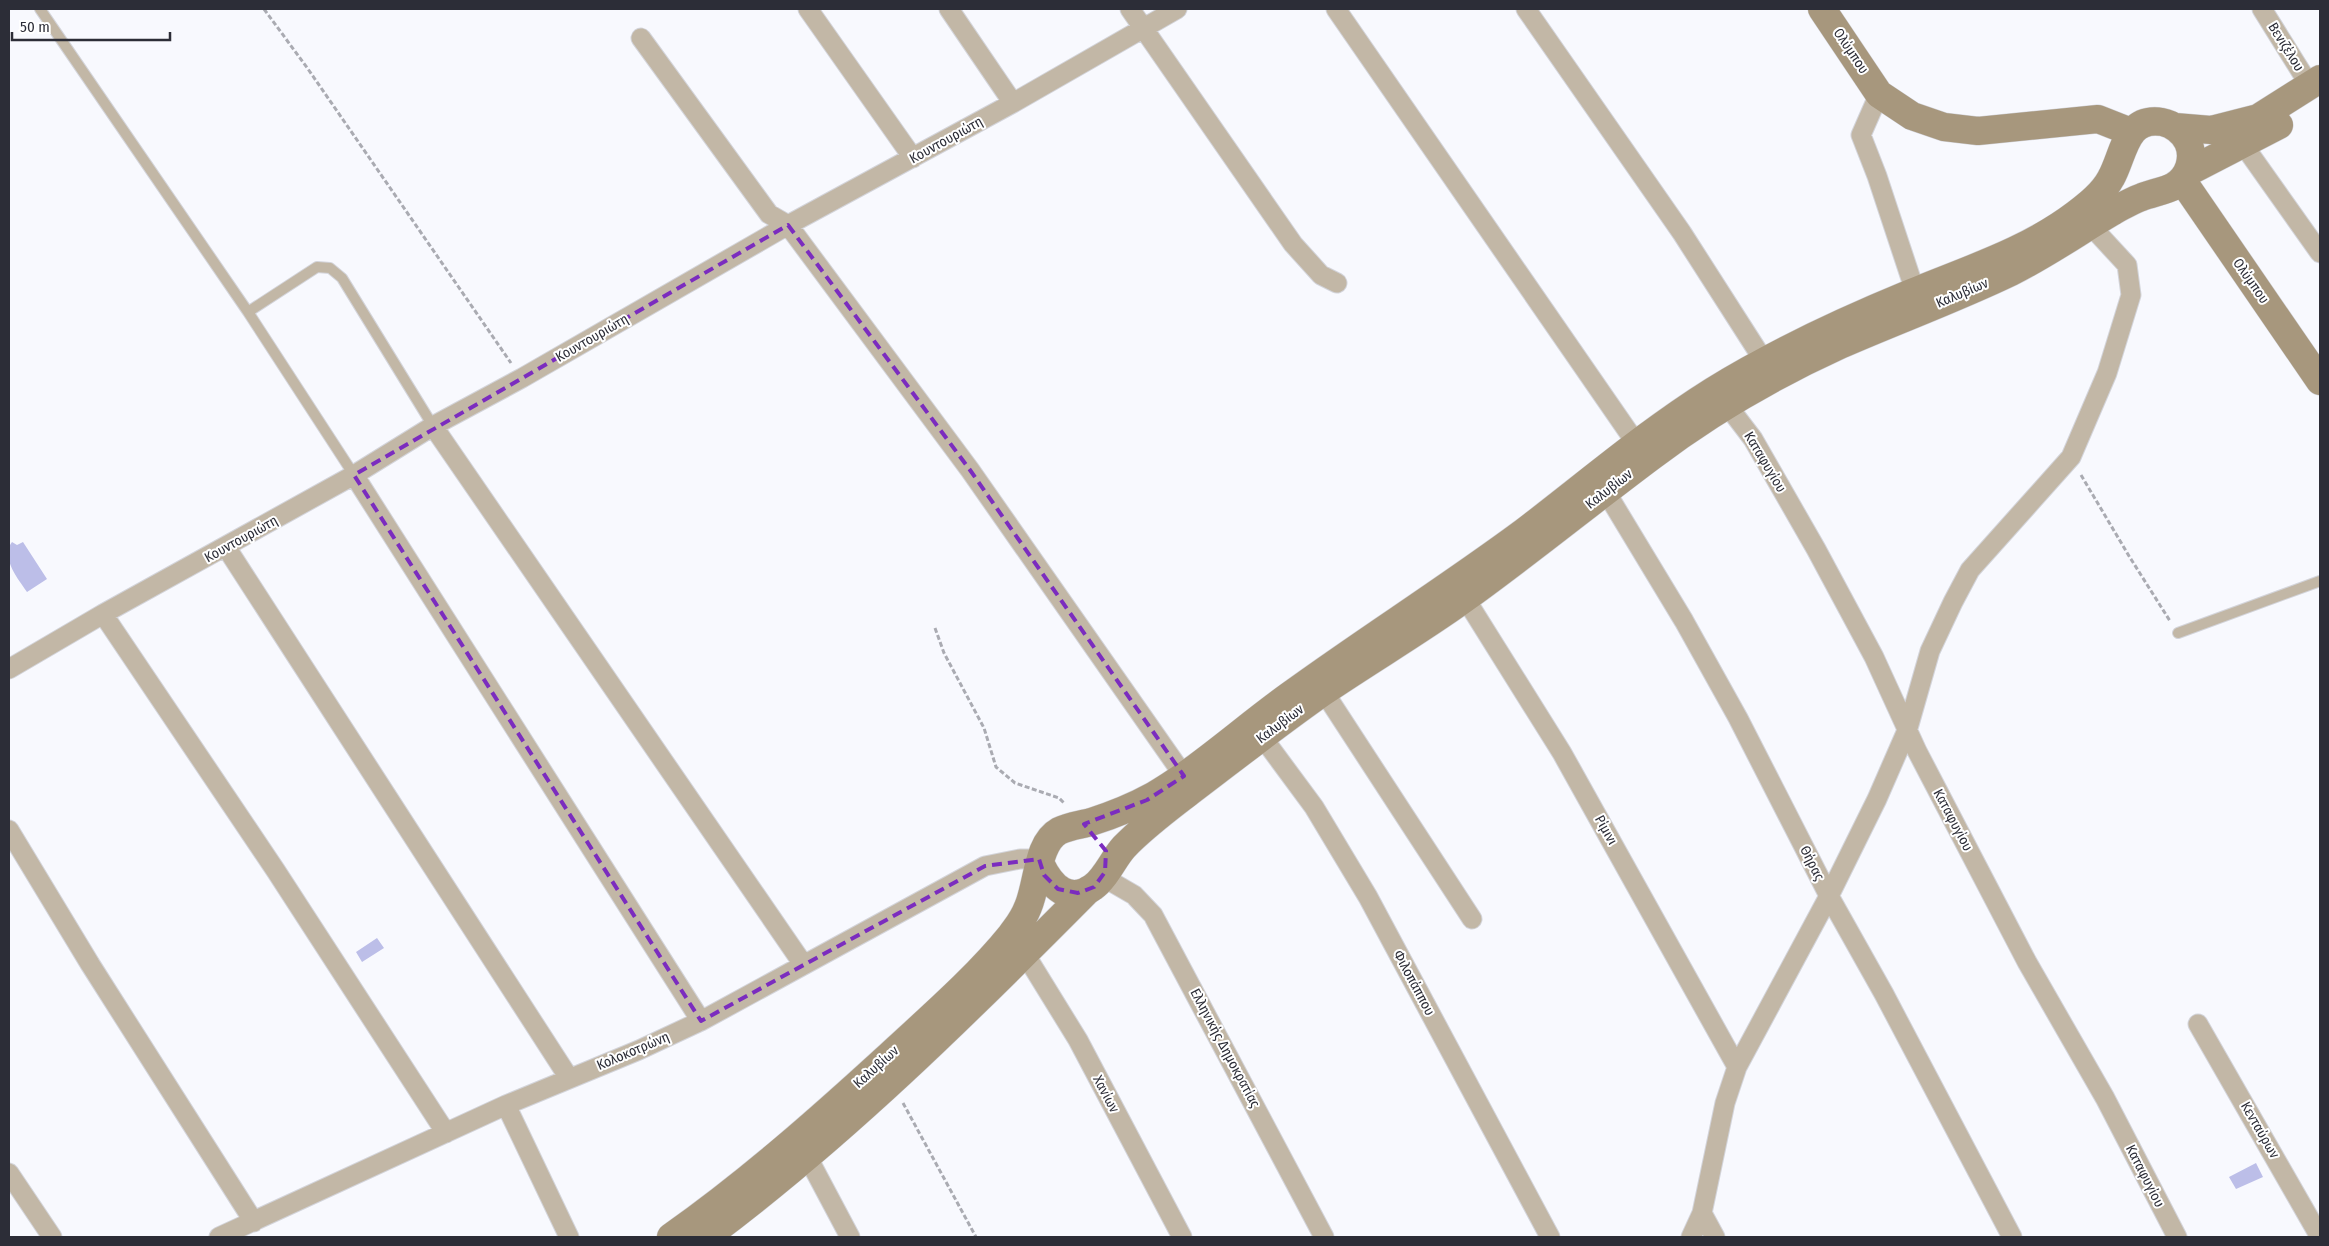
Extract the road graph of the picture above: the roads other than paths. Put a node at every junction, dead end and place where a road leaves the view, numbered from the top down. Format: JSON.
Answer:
{"nodes":[{"id":1,"x":40,"y":9,"type":"edge"},
{"id":2,"x":808,"y":9,"type":"edge"},
{"id":3,"x":949,"y":9,"type":"edge"},
{"id":4,"x":1130,"y":9,"type":"edge"},
{"id":5,"x":1177,"y":9,"type":"edge"},
{"id":6,"x":1336,"y":9,"type":"edge"},
{"id":7,"x":1526,"y":9,"type":"edge"},
{"id":8,"x":1822,"y":9,"type":"edge"},
{"id":9,"x":2262,"y":9,"type":"edge"},
{"id":10,"x":1144,"y":28,"type":"junction"},
{"id":11,"x":641,"y":38,"type":"dead end"},
{"id":12,"x":2317,"y":88,"type":"edge"},
{"id":13,"x":1879,"y":94,"type":"junction"},
{"id":14,"x":1013,"y":103,"type":"junction"},
{"id":15,"x":2175,"y":127,"type":"junction"},
{"id":16,"x":2126,"y":142,"type":"junction"},
{"id":17,"x":2242,"y":143,"type":"junction"},
{"id":18,"x":913,"y":158,"type":"junction"},
{"id":19,"x":2178,"y":181,"type":"junction"},
{"id":20,"x":788,"y":225,"type":"junction"},
{"id":21,"x":2091,"y":226,"type":"junction"},
{"id":22,"x":2320,"y":253,"type":"edge"},
{"id":23,"x":1337,"y":283,"type":"dead end"},
{"id":24,"x":1915,"y":291,"type":"junction"},
{"id":25,"x":248,"y":312,"type":"junction"},
{"id":26,"x":1764,"y":361,"type":"junction"},
{"id":27,"x":2320,"y":381,"type":"edge"},
{"id":28,"x":1727,"y":405,"type":"junction"},
{"id":29,"x":433,"y":426,"type":"junction"},
{"id":30,"x":1636,"y":443,"type":"junction"},
{"id":31,"x":354,"y":475,"type":"junction"},
{"id":32,"x":1606,"y":492,"type":"junction"},
{"id":33,"x":226,"y":547,"type":"junction"},
{"id":34,"x":2320,"y":581,"type":"edge"},
{"id":35,"x":1466,"y":598,"type":"junction"},
{"id":36,"x":103,"y":614,"type":"junction"},
{"id":37,"x":2178,"y":633,"type":"road end"},
{"id":38,"x":9,"y":668,"type":"edge"},
{"id":39,"x":1324,"y":692,"type":"junction"},
{"id":40,"x":1908,"y":728,"type":"junction"},
{"id":41,"x":1262,"y":738,"type":"junction"},
{"id":42,"x":1184,"y":776,"type":"junction"},
{"id":43,"x":1070,"y":828,"type":"junction"},
{"id":44,"x":9,"y":830,"type":"edge"},
{"id":45,"x":1041,"y":862,"type":"junction"},
{"id":46,"x":1099,"y":880,"type":"junction"},
{"id":47,"x":1828,"y":896,"type":"junction"},
{"id":48,"x":1472,"y":919,"type":"dead end"},
{"id":49,"x":1025,"y":954,"type":"junction"},
{"id":50,"x":803,"y":964,"type":"junction"},
{"id":51,"x":701,"y":1021,"type":"junction"},
{"id":52,"x":2198,"y":1024,"type":"dead end"},
{"id":53,"x":1737,"y":1068,"type":"junction"},
{"id":54,"x":569,"y":1078,"type":"junction"},
{"id":55,"x":506,"y":1104,"type":"junction"},
{"id":56,"x":446,"y":1133,"type":"junction"},
{"id":57,"x":807,"y":1156,"type":"junction"},
{"id":58,"x":9,"y":1174,"type":"edge"},
{"id":59,"x":1702,"y":1213,"type":"junction"},
{"id":60,"x":254,"y":1222,"type":"junction"},
{"id":61,"x":52,"y":1237,"type":"edge"},
{"id":62,"x":219,"y":1237,"type":"edge"},
{"id":63,"x":569,"y":1237,"type":"edge"},
{"id":64,"x":671,"y":1237,"type":"edge"},
{"id":65,"x":706,"y":1237,"type":"edge"},
{"id":66,"x":850,"y":1237,"type":"edge"},
{"id":67,"x":1182,"y":1237,"type":"edge"},
{"id":68,"x":1324,"y":1237,"type":"edge"},
{"id":69,"x":1550,"y":1237,"type":"edge"},
{"id":70,"x":1691,"y":1237,"type":"edge"},
{"id":71,"x":1714,"y":1237,"type":"edge"},
{"id":72,"x":2012,"y":1237,"type":"edge"},
{"id":73,"x":2177,"y":1237,"type":"edge"},
{"id":74,"x":2320,"y":1237,"type":"edge"}],
"edges":[{"from":1,"to":25,"type":"lane"},
{"from":2,"to":18,"type":"street"},
{"from":3,"to":14,"type":"street"},
{"from":4,"to":10,"type":"street"},
{"from":5,"to":10,"type":"street","name":"Κουντουριώτη"},
{"from":6,"to":30,"type":"street"},
{"from":7,"to":26,"type":"street"},
{"from":8,"to":13,"type":"main road","name":"Ολύμπου"},
{"from":9,"to":12,"type":"street","name":"Βενιζέλου"},
{"from":10,"to":14,"type":"street","name":"Κουντουριώτη"},
{"from":10,"to":23,"type":"street"},
{"from":11,"to":20,"type":"street"},
{"from":12,"to":15,"type":"main road"},
{"from":12,"to":17,"type":"main road","name":"Καλυβίων"},
{"from":13,"to":16,"type":"main road"},
{"from":13,"to":24,"type":"street"},
{"from":14,"to":18,"type":"street","name":"Κουντουριώτη"},
{"from":15,"to":16,"type":"main road"},
{"from":15,"to":19,"type":"main road"},
{"from":16,"to":19,"type":"main road"},
{"from":16,"to":24,"type":"main road","name":"Καλυβίων"},
{"from":17,"to":19,"type":"main road","name":"Καλυβίων"},
{"from":17,"to":22,"type":"street"},
{"from":18,"to":20,"type":"street","name":"Κουντουριώτη"},
{"from":19,"to":21,"type":"main road","name":"Καλυβίων"},
{"from":19,"to":27,"type":"main road","name":"Ολύμπου"},
{"from":20,"to":29,"type":"street","name":"Κουντουριώτη"},
{"from":20,"to":42,"type":"street"},
{"from":21,"to":28,"type":"main road","name":"Καλυβίων"},
{"from":21,"to":40,"type":"street"},
{"from":24,"to":26,"type":"main road","name":"Καλυβίων"},
{"from":25,"to":29,"type":"lane"},
{"from":25,"to":31,"type":"lane"},
{"from":26,"to":30,"type":"main road","name":"Καλυβίων"},
{"from":28,"to":32,"type":"main road","name":"Καλυβίων"},
{"from":28,"to":40,"type":"street","name":"Καταφυγίου"},
{"from":29,"to":31,"type":"street","name":"Κουντουριώτη"},
{"from":29,"to":50,"type":"street"},
{"from":30,"to":42,"type":"main road","name":"Καλυβίων"},
{"from":31,"to":33,"type":"street","name":"Κουντουριώτη"},
{"from":31,"to":51,"type":"street"},
{"from":32,"to":35,"type":"main road","name":"Καλυβίων"},
{"from":32,"to":47,"type":"street","name":"Θήρας"},
{"from":33,"to":36,"type":"street","name":"Κουντουριώτη"},
{"from":33,"to":54,"type":"street"},
{"from":34,"to":37,"type":"lane"},
{"from":35,"to":39,"type":"main road","name":"Καλυβίων"},
{"from":35,"to":53,"type":"street","name":"Ρίμινι"},
{"from":36,"to":38,"type":"street","name":"Κουντουριώτη"},
{"from":36,"to":56,"type":"street"},
{"from":39,"to":41,"type":"main road","name":"Καλυβίων"},
{"from":39,"to":48,"type":"street"},
{"from":40,"to":47,"type":"street"},
{"from":40,"to":73,"type":"street","name":"Καταφυγίου"},
{"from":41,"to":46,"type":"main road","name":"Καλυβίων"},
{"from":41,"to":69,"type":"street","name":"Φιλοπάππου"},
{"from":42,"to":43,"type":"main road","name":"Καλυβίων"},
{"from":43,"to":45,"type":"main road","name":"Καλυβίων"},
{"from":43,"to":46,"type":"main road"},
{"from":44,"to":60,"type":"street"},
{"from":45,"to":46,"type":"main road"},
{"from":45,"to":50,"type":"street","name":"Κολοκοτρώνη"},
{"from":45,"to":64,"type":"main road","name":"Καλυβίων"},
{"from":46,"to":49,"type":"main road","name":"Καλυβίων"},
{"from":46,"to":68,"type":"street","name":"Ελληνικής Δημοκρατίας"},
{"from":47,"to":53,"type":"street"},
{"from":47,"to":72,"type":"street","name":"Θήρας"},
{"from":49,"to":57,"type":"main road","name":"Καλυβίων"},
{"from":49,"to":67,"type":"street","name":"Χανίων"},
{"from":50,"to":51,"type":"street","name":"Κολοκοτρώνη"},
{"from":51,"to":54,"type":"street","name":"Κολοκοτρώνη"},
{"from":52,"to":74,"type":"street","name":"Κενταύρων"},
{"from":53,"to":59,"type":"street"},
{"from":54,"to":55,"type":"street","name":"Κολοκοτρώνη"},
{"from":55,"to":56,"type":"street","name":"Κολοκοτρώνη"},
{"from":55,"to":63,"type":"street"},
{"from":56,"to":60,"type":"street","name":"Κολοκοτρώνη"},
{"from":57,"to":65,"type":"main road","name":"Καλυβίων"},
{"from":57,"to":66,"type":"street"},
{"from":58,"to":61,"type":"street"},
{"from":59,"to":70,"type":"street"},
{"from":59,"to":71,"type":"street"},
{"from":60,"to":62,"type":"street","name":"Κολοκοτρώνη"}]}
